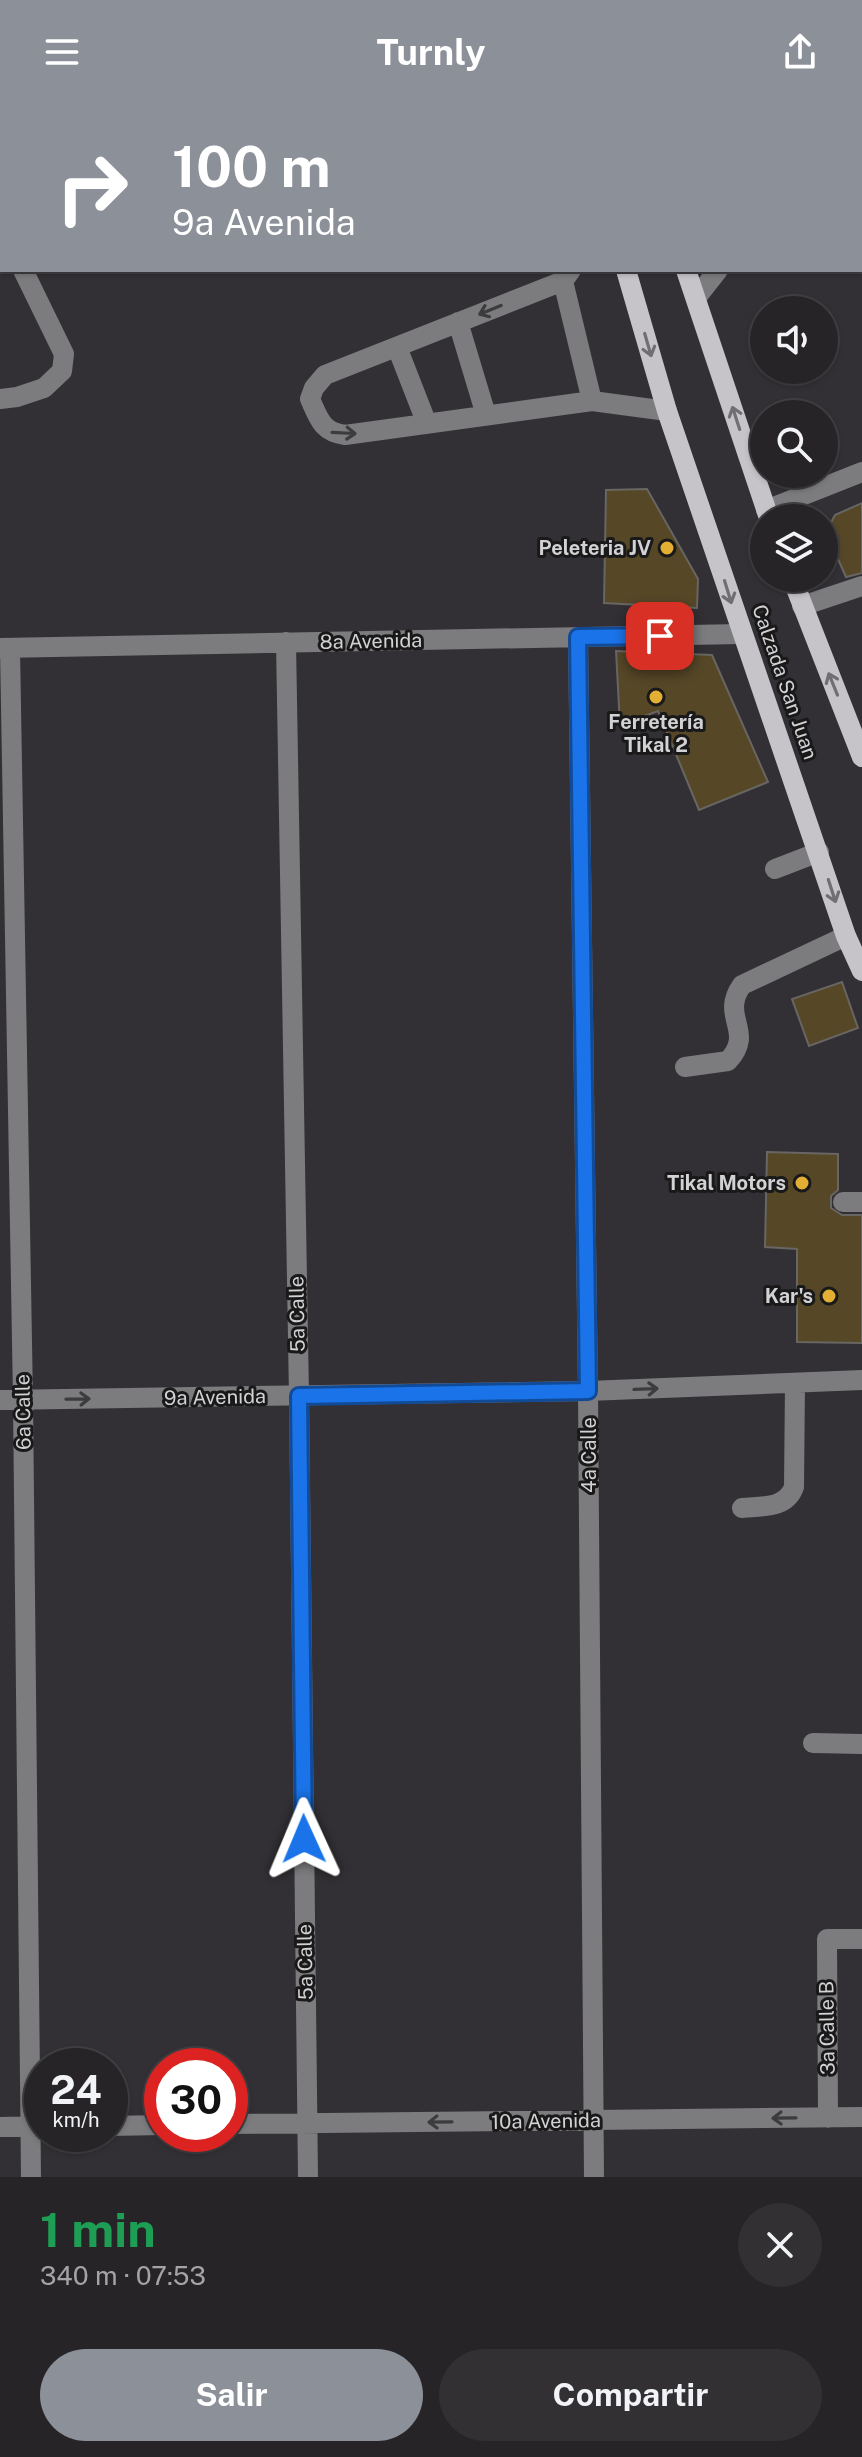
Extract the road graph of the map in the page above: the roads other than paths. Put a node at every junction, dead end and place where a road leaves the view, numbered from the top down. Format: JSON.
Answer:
{"nodes":[{"id":1,"x":24,"y":272,"type":"edge"},
{"id":2,"x":627,"y":272,"type":"edge"},
{"id":3,"x":687,"y":272,"type":"edge"},
{"id":4,"x":716,"y":272,"type":"edge"},
{"id":5,"x":567,"y":275,"type":"edge"},
{"id":6,"x":696,"y":298,"type":"junction"},
{"id":7,"x":458,"y":322,"type":"junction"},
{"id":8,"x":397,"y":347,"type":"junction"},
{"id":9,"x":0,"y":399,"type":"edge"},
{"id":10,"x":592,"y":401,"type":"junction"},
{"id":11,"x":667,"y":411,"type":"junction"},
{"id":12,"x":486,"y":415,"type":"junction"},
{"id":13,"x":427,"y":424,"type":"junction"},
{"id":14,"x":862,"y":472,"type":"edge"},
{"id":15,"x":765,"y":504,"type":"edge"},
{"id":16,"x":790,"y":504,"type":"edge"},
{"id":17,"x":862,"y":586,"type":"edge"},
{"id":18,"x":797,"y":592,"type":"edge"},
{"id":19,"x":802,"y":606,"type":"junction"},
{"id":20,"x":741,"y":634,"type":"junction"},
{"id":21,"x":578,"y":637,"type":"junction"},
{"id":22,"x":286,"y":642,"type":"junction"},
{"id":23,"x":5,"y":648,"type":"edge"},
{"id":24,"x":862,"y":757,"type":"edge"},
{"id":25,"x":819,"y":852,"type":"junction"},
{"id":26,"x":775,"y":869,"type":"dead end"},
{"id":27,"x":846,"y":936,"type":"junction"},
{"id":28,"x":862,"y":971,"type":"edge"},
{"id":29,"x":685,"y":1067,"type":"dead end"},
{"id":30,"x":862,"y":1380,"type":"edge"},
{"id":31,"x":795,"y":1383,"type":"junction"},
{"id":32,"x":588,"y":1391,"type":"junction"},
{"id":33,"x":299,"y":1396,"type":"junction"},
{"id":34,"x":0,"y":1400,"type":"edge"},
{"id":35,"x":23,"y":1400,"type":"junction"},
{"id":36,"x":742,"y":1508,"type":"dead end"},
{"id":37,"x":813,"y":1743,"type":"dead end"},
{"id":38,"x":862,"y":1744,"type":"edge"},
{"id":39,"x":862,"y":1939,"type":"edge"},
{"id":40,"x":35,"y":2048,"type":"edge"},
{"id":41,"x":862,"y":2117,"type":"edge"},
{"id":42,"x":828,"y":2118,"type":"junction"},
{"id":43,"x":593,"y":2120,"type":"junction"},
{"id":44,"x":307,"y":2123,"type":"junction"},
{"id":45,"x":248,"y":2124,"type":"edge"},
{"id":46,"x":24,"y":2126,"type":"edge"},
{"id":47,"x":0,"y":2127,"type":"edge"},
{"id":48,"x":33,"y":2152,"type":"edge"},
{"id":49,"x":31,"y":2177,"type":"edge"},
{"id":50,"x":308,"y":2177,"type":"edge"},
{"id":51,"x":594,"y":2177,"type":"edge"}],
"edges":[{"from":1,"to":9,"type":"street"},
{"from":2,"to":11,"type":"main road","name":"Calzada San Juan","one_way":true},
{"from":3,"to":6,"type":"main road"},
{"from":4,"to":6,"type":"street"},
{"from":5,"to":7,"type":"street","one_way":true},
{"from":5,"to":10,"type":"street"},
{"from":15,"to":6,"type":"main road","one_way":true},
{"from":7,"to":8,"type":"street"},
{"from":7,"to":12,"type":"street"},
{"from":8,"to":13,"type":"street"},
{"from":8,"to":13,"type":"street","one_way":true},
{"from":10,"to":11,"type":"street"},
{"from":10,"to":12,"type":"street"},
{"from":11,"to":20,"type":"main road","name":"Calzada San Juan","one_way":true},
{"from":12,"to":13,"type":"street"},
{"from":14,"to":16,"type":"street"},
{"from":17,"to":19,"type":"street"},
{"from":18,"to":19,"type":"main road","name":"Calzada San Juan"},
{"from":24,"to":19,"type":"main road","name":"Calzada San Juan","one_way":true},
{"from":20,"to":21,"type":"street","name":"8a Avenida"},
{"from":20,"to":25,"type":"main road","name":"Calzada San Juan"},
{"from":21,"to":22,"type":"street","name":"8a Avenida"},
{"from":21,"to":32,"type":"street","name":"4a Calle"},
{"from":22,"to":23,"type":"street","name":"8a Avenida"},
{"from":22,"to":33,"type":"street","name":"5a Calle"},
{"from":23,"to":35,"type":"street","name":"6a Calle"},
{"from":25,"to":26,"type":"street"},
{"from":25,"to":27,"type":"main road","name":"Calzada San Juan","one_way":true},
{"from":27,"to":28,"type":"main road","name":"Calzada San Juan"},
{"from":27,"to":29,"type":"street"},
{"from":30,"to":31,"type":"street","name":"9a Avenida"},
{"from":32,"to":31,"type":"street","name":"9a Avenida","one_way":true},
{"from":31,"to":36,"type":"street"},
{"from":32,"to":33,"type":"street","name":"9a Avenida"},
{"from":32,"to":43,"type":"street","name":"4a Calle"},
{"from":35,"to":33,"type":"street","name":"9a Avenida","one_way":true},
{"from":33,"to":44,"type":"street","name":"5a Calle"},
{"from":34,"to":35,"type":"street","name":"9a Avenida"},
{"from":35,"to":40,"type":"street","name":"6a Calle"},
{"from":37,"to":38,"type":"street"},
{"from":39,"to":42,"type":"street","name":"3a Calle B"},
{"from":41,"to":42,"type":"street","name":"10a Avenida"},
{"from":42,"to":43,"type":"street","name":"10a Avenida","one_way":true},
{"from":43,"to":44,"type":"street","name":"10a Avenida","one_way":true},
{"from":43,"to":51,"type":"street","name":"4a Calle"},
{"from":44,"to":45,"type":"street","name":"10a Avenida"},
{"from":44,"to":50,"type":"street","name":"5a Calle"},
{"from":46,"to":47,"type":"street"},
{"from":48,"to":49,"type":"street","name":"6a Calle"}]}
